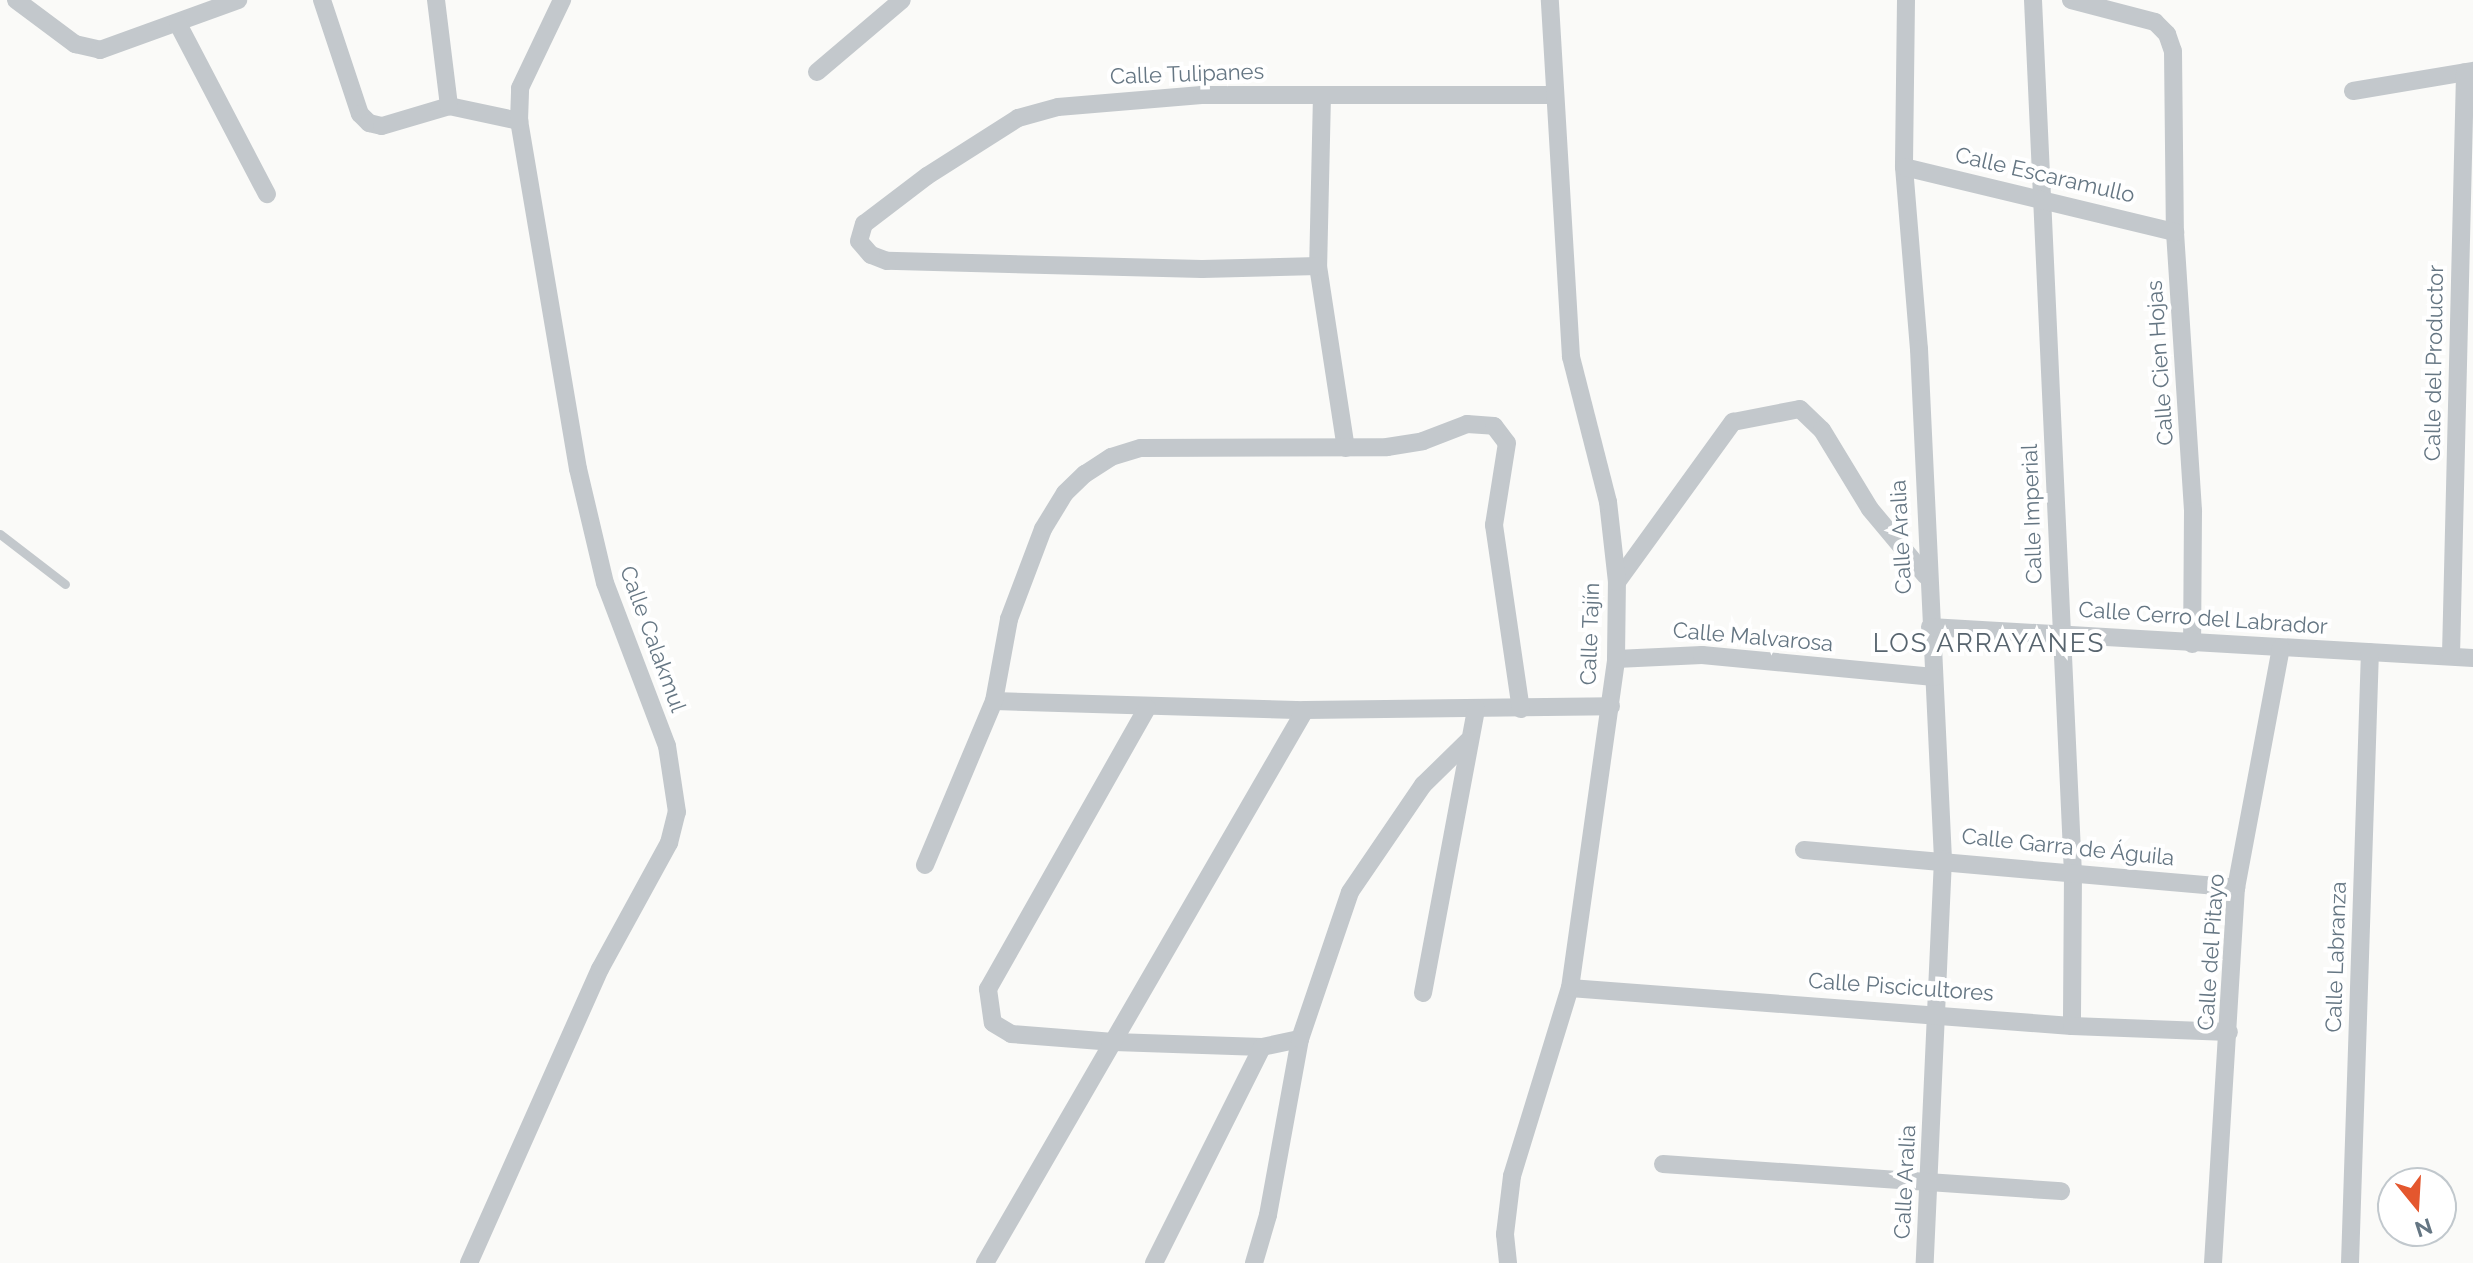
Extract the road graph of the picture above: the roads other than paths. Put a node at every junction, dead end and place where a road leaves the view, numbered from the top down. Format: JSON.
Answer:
{"nodes":[{"id":1,"x":16,"y":0,"type":"edge"},
{"id":2,"x":238,"y":0,"type":"edge"},
{"id":3,"x":322,"y":0,"type":"edge"},
{"id":4,"x":436,"y":0,"type":"edge"},
{"id":5,"x":562,"y":0,"type":"edge"},
{"id":6,"x":902,"y":0,"type":"edge"},
{"id":7,"x":1550,"y":0,"type":"edge"},
{"id":8,"x":1906,"y":0,"type":"edge"},
{"id":9,"x":2033,"y":0,"type":"edge"},
{"id":10,"x":2071,"y":0,"type":"edge"},
{"id":11,"x":37,"y":7,"type":"edge"},
{"id":12,"x":178,"y":24,"type":"junction"},
{"id":13,"x":2469,"y":71,"type":"edge"},
{"id":14,"x":817,"y":72,"type":"dead end"},
{"id":15,"x":2353,"y":91,"type":"dead end"},
{"id":16,"x":1322,"y":95,"type":"junction"},
{"id":17,"x":1555,"y":95,"type":"junction"},
{"id":18,"x":449,"y":106,"type":"junction"},
{"id":19,"x":519,"y":121,"type":"junction"},
{"id":20,"x":1904,"y":167,"type":"junction"},
{"id":21,"x":267,"y":194,"type":"dead end"},
{"id":22,"x":2043,"y":196,"type":"junction"},
{"id":23,"x":2175,"y":232,"type":"junction"},
{"id":24,"x":1318,"y":266,"type":"junction"},
{"id":25,"x":2465,"y":423,"type":"edge"},
{"id":26,"x":1346,"y":448,"type":"junction"},
{"id":27,"x":0,"y":534,"type":"edge"},
{"id":28,"x":1926,"y":576,"type":"junction"},
{"id":29,"x":1617,"y":582,"type":"junction"},
{"id":30,"x":65,"y":584,"type":"dead end"},
{"id":31,"x":1930,"y":627,"type":"junction"},
{"id":32,"x":2061,"y":633,"type":"junction"},
{"id":33,"x":2192,"y":644,"type":"junction"},
{"id":34,"x":2281,"y":648,"type":"junction"},
{"id":35,"x":2370,"y":652,"type":"junction"},
{"id":36,"x":2451,"y":655,"type":"junction"},
{"id":37,"x":2473,"y":658,"type":"edge"},
{"id":38,"x":1616,"y":659,"type":"junction"},
{"id":39,"x":1934,"y":677,"type":"junction"},
{"id":40,"x":994,"y":701,"type":"junction"},
{"id":41,"x":1611,"y":706,"type":"junction"},
{"id":42,"x":1147,"y":708,"type":"junction"},
{"id":43,"x":1476,"y":709,"type":"junction"},
{"id":44,"x":1521,"y":709,"type":"junction"},
{"id":45,"x":1305,"y":710,"type":"junction"},
{"id":46,"x":1468,"y":741,"type":"junction"},
{"id":47,"x":1804,"y":850,"type":"dead end"},
{"id":48,"x":1943,"y":859,"type":"junction"},
{"id":49,"x":925,"y":865,"type":"dead end"},
{"id":50,"x":2073,"y":873,"type":"junction"},
{"id":51,"x":2236,"y":888,"type":"junction"},
{"id":52,"x":1570,"y":988,"type":"junction"},
{"id":53,"x":1423,"y":993,"type":"dead end"},
{"id":54,"x":1940,"y":1013,"type":"junction"},
{"id":55,"x":2072,"y":1026,"type":"junction"},
{"id":56,"x":2229,"y":1032,"type":"junction"},
{"id":57,"x":1300,"y":1039,"type":"junction"},
{"id":58,"x":1114,"y":1042,"type":"junction"},
{"id":59,"x":1262,"y":1047,"type":"junction"},
{"id":60,"x":1663,"y":1164,"type":"dead end"},
{"id":61,"x":1931,"y":1180,"type":"junction"},
{"id":62,"x":2061,"y":1191,"type":"dead end"},
{"id":63,"x":469,"y":1263,"type":"edge"},
{"id":64,"x":985,"y":1263,"type":"edge"},
{"id":65,"x":1154,"y":1263,"type":"edge"},
{"id":66,"x":1254,"y":1263,"type":"edge"},
{"id":67,"x":1508,"y":1263,"type":"edge"},
{"id":68,"x":1925,"y":1263,"type":"edge"},
{"id":69,"x":2213,"y":1263,"type":"edge"},
{"id":70,"x":2350,"y":1263,"type":"edge"}],
"edges":[{"from":1,"to":11,"type":"street"},
{"from":2,"to":12,"type":"street"},
{"from":3,"to":18,"type":"street"},
{"from":4,"to":18,"type":"street"},
{"from":5,"to":19,"type":"street","name":"Calle Calakmul"},
{"from":6,"to":14,"type":"street"},
{"from":7,"to":17,"type":"street","name":"Calle Tajín"},
{"from":8,"to":20,"type":"street","name":"Calle Aralia"},
{"from":9,"to":22,"type":"street","name":"Calle Imperial"},
{"from":10,"to":23,"type":"street","name":"Calle Cien Hojas"},
{"from":11,"to":12,"type":"street"},
{"from":12,"to":21,"type":"street"},
{"from":13,"to":15,"type":"street"},
{"from":13,"to":25,"type":"street","name":"Calle del Productor"},
{"from":16,"to":17,"type":"street","name":"Calle Tulipanes"},
{"from":16,"to":24,"type":"street"},
{"from":16,"to":24,"type":"street","name":"Calle Tulipanes"},
{"from":17,"to":29,"type":"street","name":"Calle Tajín"},
{"from":18,"to":19,"type":"street"},
{"from":19,"to":63,"type":"street","name":"Calle Calakmul"},
{"from":20,"to":22,"type":"street","name":"Calle Escaramullo"},
{"from":20,"to":28,"type":"street","name":"Calle Aralia"},
{"from":22,"to":23,"type":"street","name":"Calle Escaramullo"},
{"from":22,"to":32,"type":"street","name":"Calle Imperial"},
{"from":23,"to":33,"type":"street","name":"Calle Cien Hojas"},
{"from":24,"to":26,"type":"street"},
{"from":25,"to":36,"type":"street","name":"Calle del Productor"},
{"from":26,"to":40,"type":"street"},
{"from":26,"to":44,"type":"street"},
{"from":27,"to":30,"type":"lane"},
{"from":28,"to":29,"type":"street"},
{"from":28,"to":31,"type":"street","name":"Calle Aralia"},
{"from":29,"to":38,"type":"street","name":"Calle Tajín"},
{"from":31,"to":32,"type":"street","name":"Calle Cerro del Labrador"},
{"from":31,"to":39,"type":"street","name":"Calle Aralia"},
{"from":32,"to":33,"type":"street","name":"Calle Cerro del Labrador"},
{"from":32,"to":50,"type":"street","name":"Calle Imperial"},
{"from":33,"to":34,"type":"street","name":"Calle Cerro del Labrador"},
{"from":34,"to":35,"type":"street","name":"Calle Cerro del Labrador"},
{"from":34,"to":51,"type":"street","name":"Calle del Pitayo"},
{"from":35,"to":36,"type":"street","name":"Calle Cerro del Labrador"},
{"from":35,"to":70,"type":"street","name":"Calle Labranza"},
{"from":36,"to":37,"type":"street","name":"Calle Cerro del Labrador"},
{"from":38,"to":39,"type":"street","name":"Calle Malvarosa"},
{"from":38,"to":41,"type":"street","name":"Calle Tajín"},
{"from":39,"to":48,"type":"street","name":"Calle Aralia"},
{"from":40,"to":42,"type":"street"},
{"from":40,"to":49,"type":"street"},
{"from":41,"to":44,"type":"street"},
{"from":41,"to":52,"type":"street","name":"Calle Tajín"},
{"from":42,"to":45,"type":"street"},
{"from":42,"to":58,"type":"street"},
{"from":43,"to":44,"type":"street"},
{"from":43,"to":45,"type":"street"},
{"from":43,"to":46,"type":"street"},
{"from":45,"to":58,"type":"street"},
{"from":46,"to":53,"type":"street"},
{"from":46,"to":57,"type":"street"},
{"from":47,"to":48,"type":"street","name":"Calle Garra de Águila"},
{"from":48,"to":50,"type":"street","name":"Calle Garra de Águila"},
{"from":48,"to":54,"type":"street","name":"Calle Aralia"},
{"from":50,"to":51,"type":"street","name":"Calle Garra de Águila"},
{"from":50,"to":55,"type":"street","name":"Calle Imperial"},
{"from":51,"to":56,"type":"street","name":"Calle del Pitayo"},
{"from":52,"to":54,"type":"street","name":"Calle Piscicultores"},
{"from":52,"to":67,"type":"street","name":"Calle Tajín"},
{"from":54,"to":55,"type":"street","name":"Calle Piscicultores"},
{"from":54,"to":61,"type":"street","name":"Calle Aralia"},
{"from":55,"to":56,"type":"street","name":"Calle Piscicultores"},
{"from":56,"to":69,"type":"street","name":"Calle del Pitayo"},
{"from":57,"to":59,"type":"street"},
{"from":57,"to":66,"type":"street"},
{"from":58,"to":59,"type":"street"},
{"from":58,"to":64,"type":"street"},
{"from":59,"to":65,"type":"street"},
{"from":60,"to":61,"type":"street"},
{"from":61,"to":62,"type":"street"},
{"from":61,"to":68,"type":"street","name":"Calle Aralia"}]}
